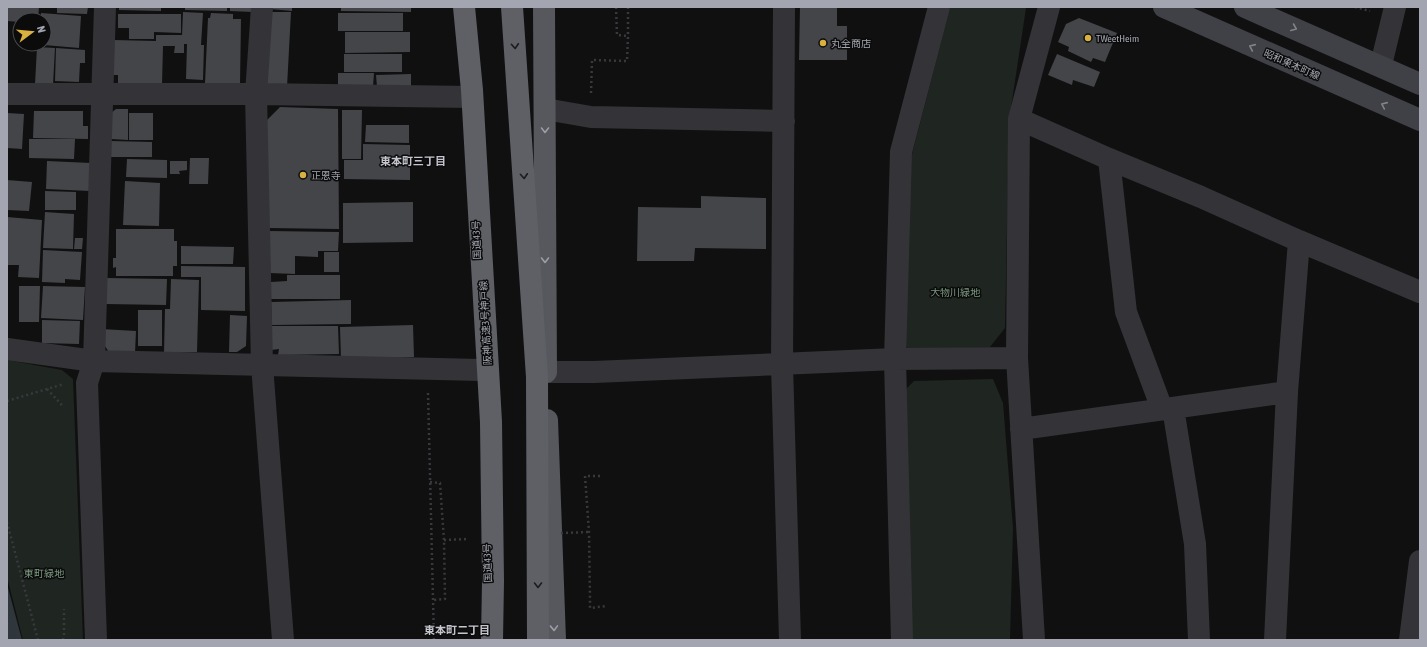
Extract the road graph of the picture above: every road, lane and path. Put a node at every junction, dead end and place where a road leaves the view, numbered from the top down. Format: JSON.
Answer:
{"nodes":[{"id":1,"x":105,"y":7,"type":"edge"},
{"id":2,"x":262,"y":7,"type":"edge"},
{"id":3,"x":464,"y":7,"type":"edge"},
{"id":4,"x":470,"y":7,"type":"edge"},
{"id":5,"x":512,"y":7,"type":"edge"},
{"id":6,"x":544,"y":7,"type":"edge"},
{"id":7,"x":616,"y":7,"type":"edge"},
{"id":8,"x":628,"y":7,"type":"edge"},
{"id":9,"x":784,"y":7,"type":"edge"},
{"id":10,"x":938,"y":7,"type":"edge"},
{"id":11,"x":1049,"y":7,"type":"edge"},
{"id":12,"x":1164,"y":7,"type":"edge"},
{"id":13,"x":1246,"y":7,"type":"edge"},
{"id":14,"x":1395,"y":7,"type":"edge"},
{"id":15,"x":628,"y":36,"type":"junction"},
{"id":16,"x":1381,"y":65,"type":"junction"},
{"id":17,"x":1420,"y":84,"type":"edge"},
{"id":18,"x":7,"y":94,"type":"edge"},
{"id":19,"x":102,"y":94,"type":"junction"},
{"id":20,"x":256,"y":94,"type":"junction"},
{"id":21,"x":471,"y":97,"type":"junction"},
{"id":22,"x":545,"y":108,"type":"junction"},
{"id":23,"x":591,"y":117,"type":"junction"},
{"id":24,"x":1019,"y":119,"type":"junction"},
{"id":25,"x":1420,"y":120,"type":"edge"},
{"id":26,"x":784,"y":121,"type":"junction"},
{"id":27,"x":1109,"y":159,"type":"junction"},
{"id":28,"x":1299,"y":241,"type":"junction"},
{"id":29,"x":1420,"y":292,"type":"edge"},
{"id":30,"x":7,"y":349,"type":"edge"},
{"id":31,"x":1017,"y":358,"type":"junction"},
{"id":32,"x":895,"y":359,"type":"junction"},
{"id":33,"x":94,"y":361,"type":"junction"},
{"id":34,"x":782,"y":364,"type":"junction"},
{"id":35,"x":262,"y":365,"type":"junction"},
{"id":36,"x":427,"y":369,"type":"junction"},
{"id":37,"x":481,"y":370,"type":"junction"},
{"id":38,"x":546,"y":372,"type":"junction"},
{"id":39,"x":69,"y":382,"type":"dead end"},
{"id":40,"x":1287,"y":392,"type":"junction"},
{"id":41,"x":7,"y":401,"type":"edge"},
{"id":42,"x":1168,"y":409,"type":"junction"},
{"id":43,"x":1021,"y":429,"type":"junction"},
{"id":44,"x":600,"y":476,"type":"dead end"},
{"id":45,"x":430,"y":482,"type":"junction"},
{"id":46,"x":7,"y":522,"type":"edge"},
{"id":47,"x":1420,"y":561,"type":"edge"},
{"id":48,"x":433,"y":600,"type":"junction"},
{"id":49,"x":606,"y":606,"type":"dead end"},
{"id":50,"x":64,"y":609,"type":"dead end"},
{"id":51,"x":38,"y":640,"type":"edge"},
{"id":52,"x":63,"y":640,"type":"edge"},
{"id":53,"x":96,"y":640,"type":"edge"},
{"id":54,"x":283,"y":640,"type":"edge"},
{"id":55,"x":434,"y":640,"type":"edge"},
{"id":56,"x":490,"y":640,"type":"edge"},
{"id":57,"x":538,"y":640,"type":"edge"},
{"id":58,"x":555,"y":640,"type":"edge"},
{"id":59,"x":790,"y":640,"type":"edge"},
{"id":60,"x":902,"y":640,"type":"edge"},
{"id":61,"x":1034,"y":640,"type":"edge"},
{"id":62,"x":1200,"y":640,"type":"edge"},
{"id":63,"x":1275,"y":640,"type":"edge"},
{"id":64,"x":1410,"y":640,"type":"edge"}],
"edges":[{"from":1,"to":19,"type":"street"},
{"from":2,"to":20,"type":"street"},
{"from":3,"to":56,"type":"highway","name":"阪神高速3号神戸線","bridge":true},
{"from":4,"to":21,"type":"highway","name":"国道43号"},
{"from":5,"to":57,"type":"highway","one_way":true,"bridge":true},
{"from":6,"to":22,"type":"highway"},
{"from":7,"to":15,"type":"path"},
{"from":8,"to":15,"type":"path"},
{"from":9,"to":26,"type":"street"},
{"from":10,"to":32,"type":"street"},
{"from":11,"to":24,"type":"street"},
{"from":25,"to":12,"type":"main road","name":"昭和東本町線","one_way":true},
{"from":13,"to":16,"type":"main road","one_way":true},
{"from":14,"to":16,"type":"street"},
{"from":15,"to":23,"type":"path"},
{"from":16,"to":17,"type":"main road"},
{"from":18,"to":19,"type":"street"},
{"from":19,"to":20,"type":"street"},
{"from":19,"to":33,"type":"street"},
{"from":20,"to":21,"type":"street"},
{"from":20,"to":35,"type":"street"},
{"from":21,"to":37,"type":"highway","name":"国道43号"},
{"from":22,"to":23,"type":"street"},
{"from":22,"to":38,"type":"highway","one_way":true},
{"from":23,"to":26,"type":"street"},
{"from":24,"to":27,"type":"street"},
{"from":24,"to":31,"type":"street"},
{"from":26,"to":34,"type":"street"},
{"from":27,"to":28,"type":"street"},
{"from":27,"to":42,"type":"street"},
{"from":28,"to":29,"type":"street"},
{"from":28,"to":40,"type":"street"},
{"from":30,"to":33,"type":"street"},
{"from":31,"to":32,"type":"street"},
{"from":31,"to":43,"type":"street"},
{"from":32,"to":34,"type":"street"},
{"from":32,"to":60,"type":"street"},
{"from":33,"to":35,"type":"street"},
{"from":33,"to":53,"type":"street"},
{"from":34,"to":38,"type":"street"},
{"from":34,"to":59,"type":"street"},
{"from":35,"to":36,"type":"street"},
{"from":35,"to":54,"type":"street"},
{"from":36,"to":37,"type":"street"},
{"from":36,"to":45,"type":"path"},
{"from":37,"to":56,"type":"highway","name":"国道43号"},
{"from":38,"to":58,"type":"highway","one_way":true},
{"from":39,"to":41,"type":"path"},
{"from":40,"to":42,"type":"street"},
{"from":40,"to":63,"type":"street"},
{"from":42,"to":43,"type":"street"},
{"from":42,"to":62,"type":"street"},
{"from":43,"to":61,"type":"street"},
{"from":44,"to":49,"type":"path"},
{"from":45,"to":48,"type":"path"},
{"from":45,"to":48,"type":"path"},
{"from":46,"to":51,"type":"path"},
{"from":47,"to":64,"type":"street"},
{"from":48,"to":55,"type":"path"},
{"from":50,"to":52,"type":"path"}]}
